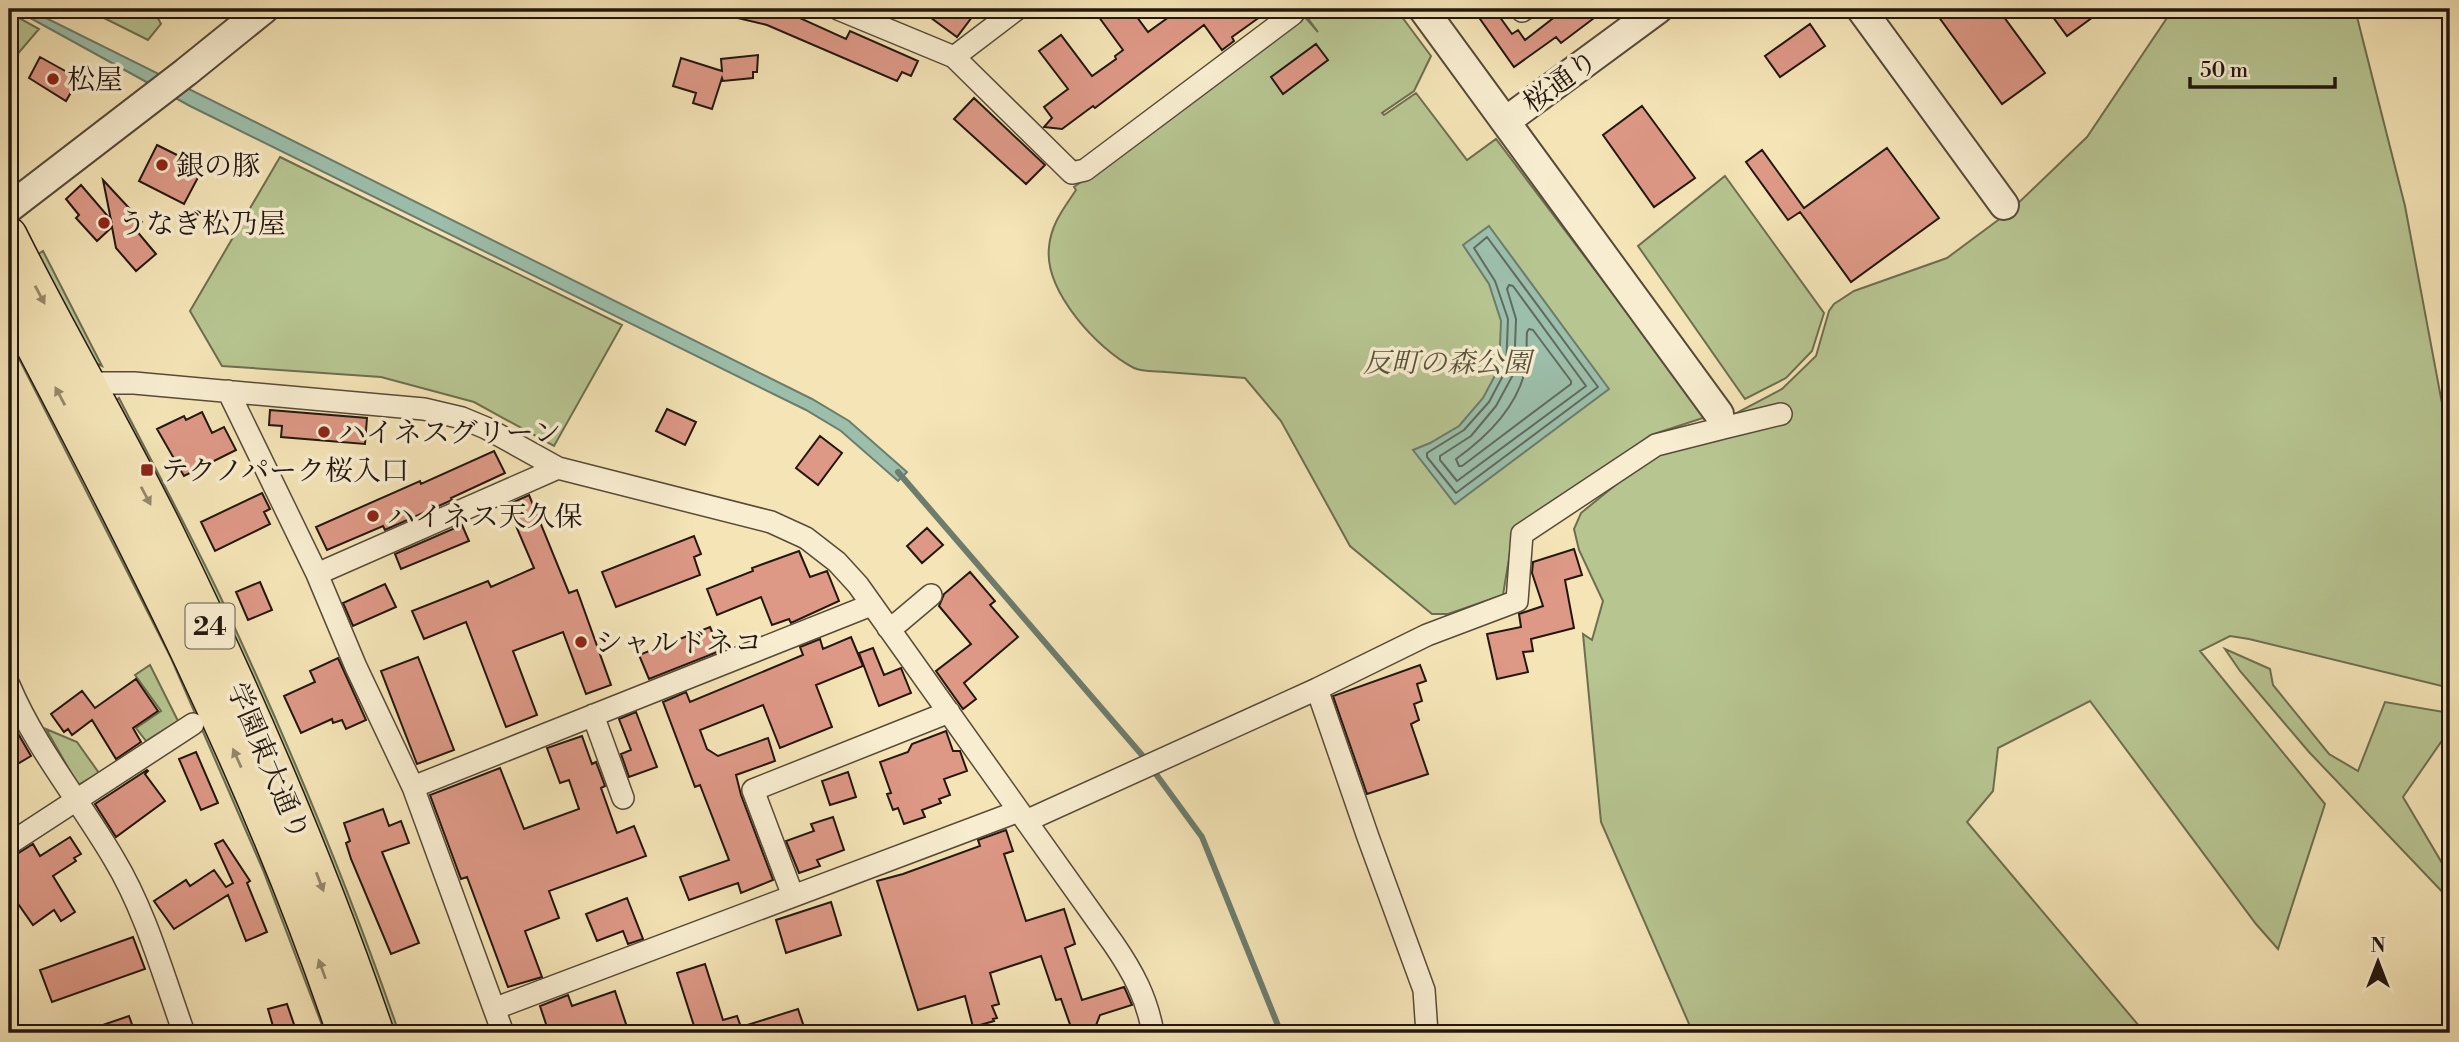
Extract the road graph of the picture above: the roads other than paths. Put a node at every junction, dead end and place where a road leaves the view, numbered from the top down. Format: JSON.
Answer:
{"nodes":[{"id":1,"x":264,"y":9,"type":"edge"},
{"id":2,"x":838,"y":9,"type":"edge"},
{"id":3,"x":1289,"y":9,"type":"edge"},
{"id":4,"x":1423,"y":9,"type":"edge"},
{"id":5,"x":1658,"y":9,"type":"edge"},
{"id":6,"x":1861,"y":9,"type":"edge"},
{"id":7,"x":1002,"y":13,"type":"edge"},
{"id":8,"x":954,"y":57,"type":"junction"},
{"id":9,"x":1506,"y":121,"type":"junction"},
{"id":10,"x":2004,"y":205,"type":"dead end"},
{"id":11,"x":9,"y":208,"type":"edge"},
{"id":12,"x":9,"y":234,"type":"edge"},
{"id":13,"x":9,"y":299,"type":"edge"},
{"id":14,"x":87,"y":383,"type":"junction"},
{"id":15,"x":228,"y":391,"type":"junction"},
{"id":16,"x":1781,"y":414,"type":"dead end"},
{"id":17,"x":1721,"y":421,"type":"junction"},
{"id":18,"x":558,"y":468,"type":"junction"},
{"id":19,"x":317,"y":574,"type":"junction"},
{"id":20,"x":930,"y":594,"type":"dead end"},
{"id":21,"x":872,"y":605,"type":"junction"},
{"id":22,"x":887,"y":628,"type":"junction"},
{"id":23,"x":9,"y":685,"type":"edge"},
{"id":24,"x":1317,"y":689,"type":"junction"},
{"id":25,"x":949,"y":712,"type":"junction"},
{"id":26,"x":593,"y":715,"type":"junction"},
{"id":27,"x":193,"y":724,"type":"dead end"},
{"id":28,"x":413,"y":787,"type":"junction"},
{"id":29,"x":624,"y":798,"type":"dead end"},
{"id":30,"x":75,"y":799,"type":"junction"},
{"id":31,"x":1023,"y":816,"type":"junction"},
{"id":32,"x":9,"y":845,"type":"edge"},
{"id":33,"x":793,"y":896,"type":"junction"},
{"id":34,"x":496,"y":1008,"type":"junction"},
{"id":35,"x":184,"y":1033,"type":"edge"},
{"id":36,"x":345,"y":1033,"type":"edge"},
{"id":37,"x":376,"y":1033,"type":"edge"},
{"id":38,"x":503,"y":1033,"type":"edge"},
{"id":39,"x":1153,"y":1033,"type":"edge"},
{"id":40,"x":1427,"y":1033,"type":"edge"}],
"edges":[{"from":1,"to":11,"type":"street"},
{"from":2,"to":8,"type":"street"},
{"from":3,"to":8,"type":"street"},
{"from":4,"to":9,"type":"street","name":"桜通り"},
{"from":5,"to":9,"type":"street","name":"桜通り"},
{"from":6,"to":10,"type":"street"},
{"from":7,"to":8,"type":"street"},
{"from":9,"to":17,"type":"street"},
{"from":12,"to":14,"type":"main road","name":"学園東大通り","number":"24","one_way":true},
{"from":36,"to":13,"type":"main road","name":"学園東大通り","number":"24","one_way":true},
{"from":14,"to":15,"type":"street"},
{"from":14,"to":37,"type":"main road","name":"学園東大通り","number":"24","one_way":true},
{"from":15,"to":18,"type":"street"},
{"from":15,"to":19,"type":"street"},
{"from":16,"to":17,"type":"street"},
{"from":17,"to":24,"type":"street"},
{"from":18,"to":19,"type":"street"},
{"from":18,"to":21,"type":"street"},
{"from":19,"to":28,"type":"street"},
{"from":20,"to":22,"type":"street"},
{"from":21,"to":22,"type":"street"},
{"from":21,"to":26,"type":"street"},
{"from":22,"to":25,"type":"street"},
{"from":23,"to":30,"type":"street"},
{"from":24,"to":31,"type":"street"},
{"from":24,"to":40,"type":"street"},
{"from":25,"to":31,"type":"street"},
{"from":25,"to":33,"type":"street"},
{"from":26,"to":28,"type":"street"},
{"from":26,"to":29,"type":"street"},
{"from":27,"to":30,"type":"street"},
{"from":28,"to":34,"type":"street"},
{"from":30,"to":32,"type":"street"},
{"from":30,"to":35,"type":"street"},
{"from":31,"to":33,"type":"street"},
{"from":31,"to":39,"type":"street"},
{"from":33,"to":34,"type":"street"},
{"from":34,"to":38,"type":"street"}]}
